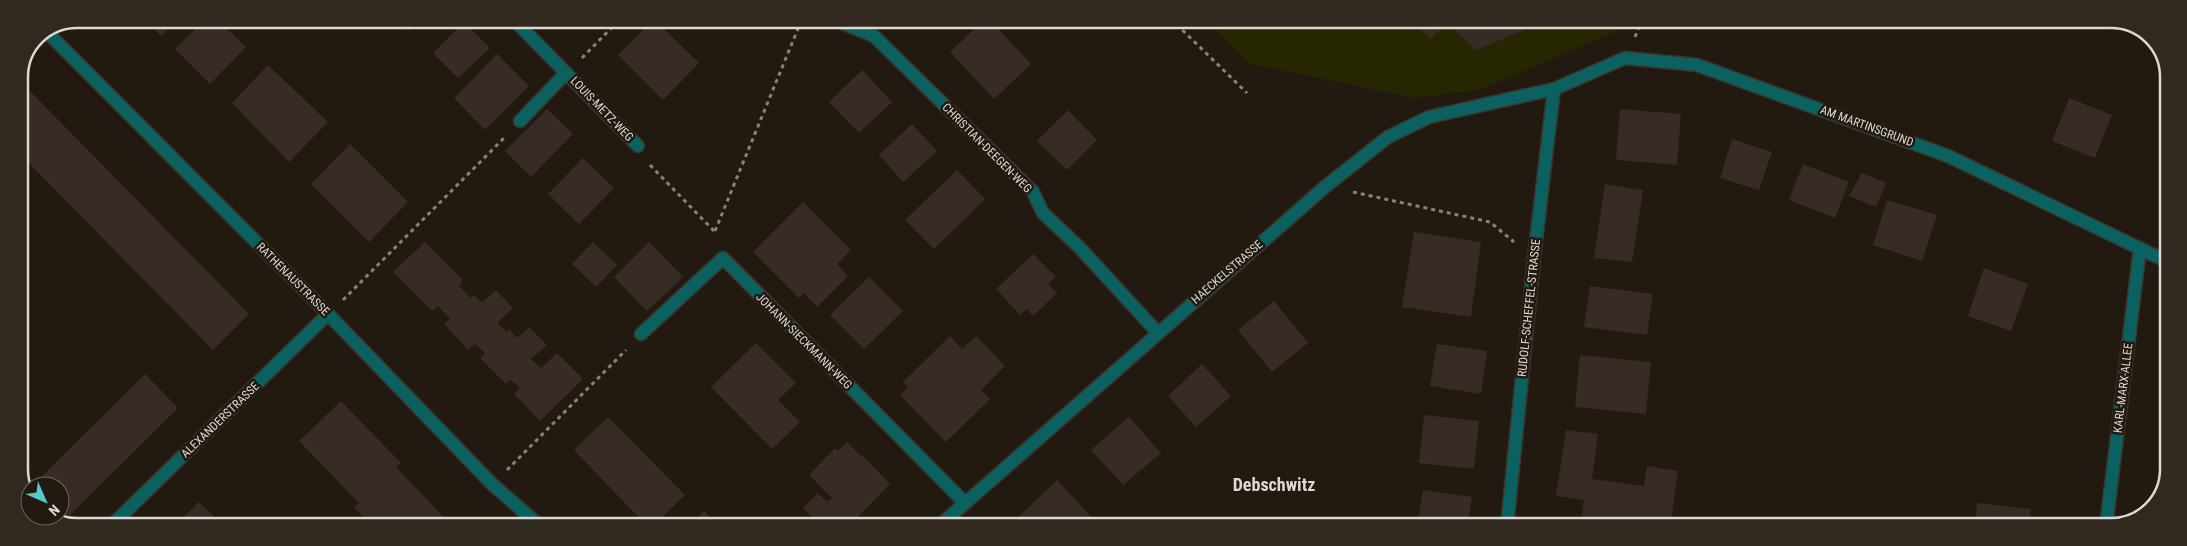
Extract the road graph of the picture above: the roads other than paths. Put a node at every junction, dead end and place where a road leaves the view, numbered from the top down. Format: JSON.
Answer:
{"nodes":[{"id":1,"x":522,"y":28,"type":"edge"},
{"id":2,"x":854,"y":28,"type":"edge"},
{"id":3,"x":50,"y":36,"type":"edge"},
{"id":4,"x":566,"y":73,"type":"junction"},
{"id":5,"x":1554,"y":89,"type":"junction"},
{"id":6,"x":520,"y":121,"type":"road end"},
{"id":7,"x":638,"y":146,"type":"road end"},
{"id":8,"x":2140,"y":248,"type":"junction"},
{"id":9,"x":2159,"y":258,"type":"edge"},
{"id":10,"x":328,"y":314,"type":"junction"},
{"id":11,"x":1158,"y":333,"type":"junction"},
{"id":12,"x":641,"y":334,"type":"road end"},
{"id":13,"x":964,"y":502,"type":"junction"},
{"id":14,"x":119,"y":518,"type":"edge"},
{"id":15,"x":531,"y":518,"type":"edge"},
{"id":16,"x":947,"y":518,"type":"edge"},
{"id":17,"x":1508,"y":518,"type":"edge"},
{"id":18,"x":2107,"y":518,"type":"edge"}],
"edges":[{"from":1,"to":4,"type":"street","name":"LOUIS-METZ-WEG"},
{"from":2,"to":11,"type":"street","name":"CHRISTIAN-DEEGEN-WEG"},
{"from":3,"to":10,"type":"street","name":"RATHENAUSTRASSE"},
{"from":4,"to":6,"type":"street","name":"LOUIS-METZ-WEG"},
{"from":4,"to":7,"type":"street","name":"LOUIS-METZ-WEG"},
{"from":5,"to":8,"type":"street","name":"AM MARTINSGRUND"},
{"from":5,"to":11,"type":"street","name":"HAECKELSTRASSE"},
{"from":5,"to":17,"type":"street","name":"RUDOLF-SCHEFFEL-STRASSE"},
{"from":8,"to":9,"type":"street","name":"AM MARTINSGRUND"},
{"from":8,"to":18,"type":"street","name":"KARL-MARX-ALLEE"},
{"from":10,"to":14,"type":"street","name":"ALEXANDERSTRASSE"},
{"from":10,"to":15,"type":"street","name":"RATHENAUSTRASSE"},
{"from":11,"to":13,"type":"street","name":"HAECKELSTRASSE"},
{"from":12,"to":13,"type":"street","name":"JOHANN-SIECKMANN-WEG"},
{"from":13,"to":16,"type":"street","name":"HAECKELSTRASSE"}]}
